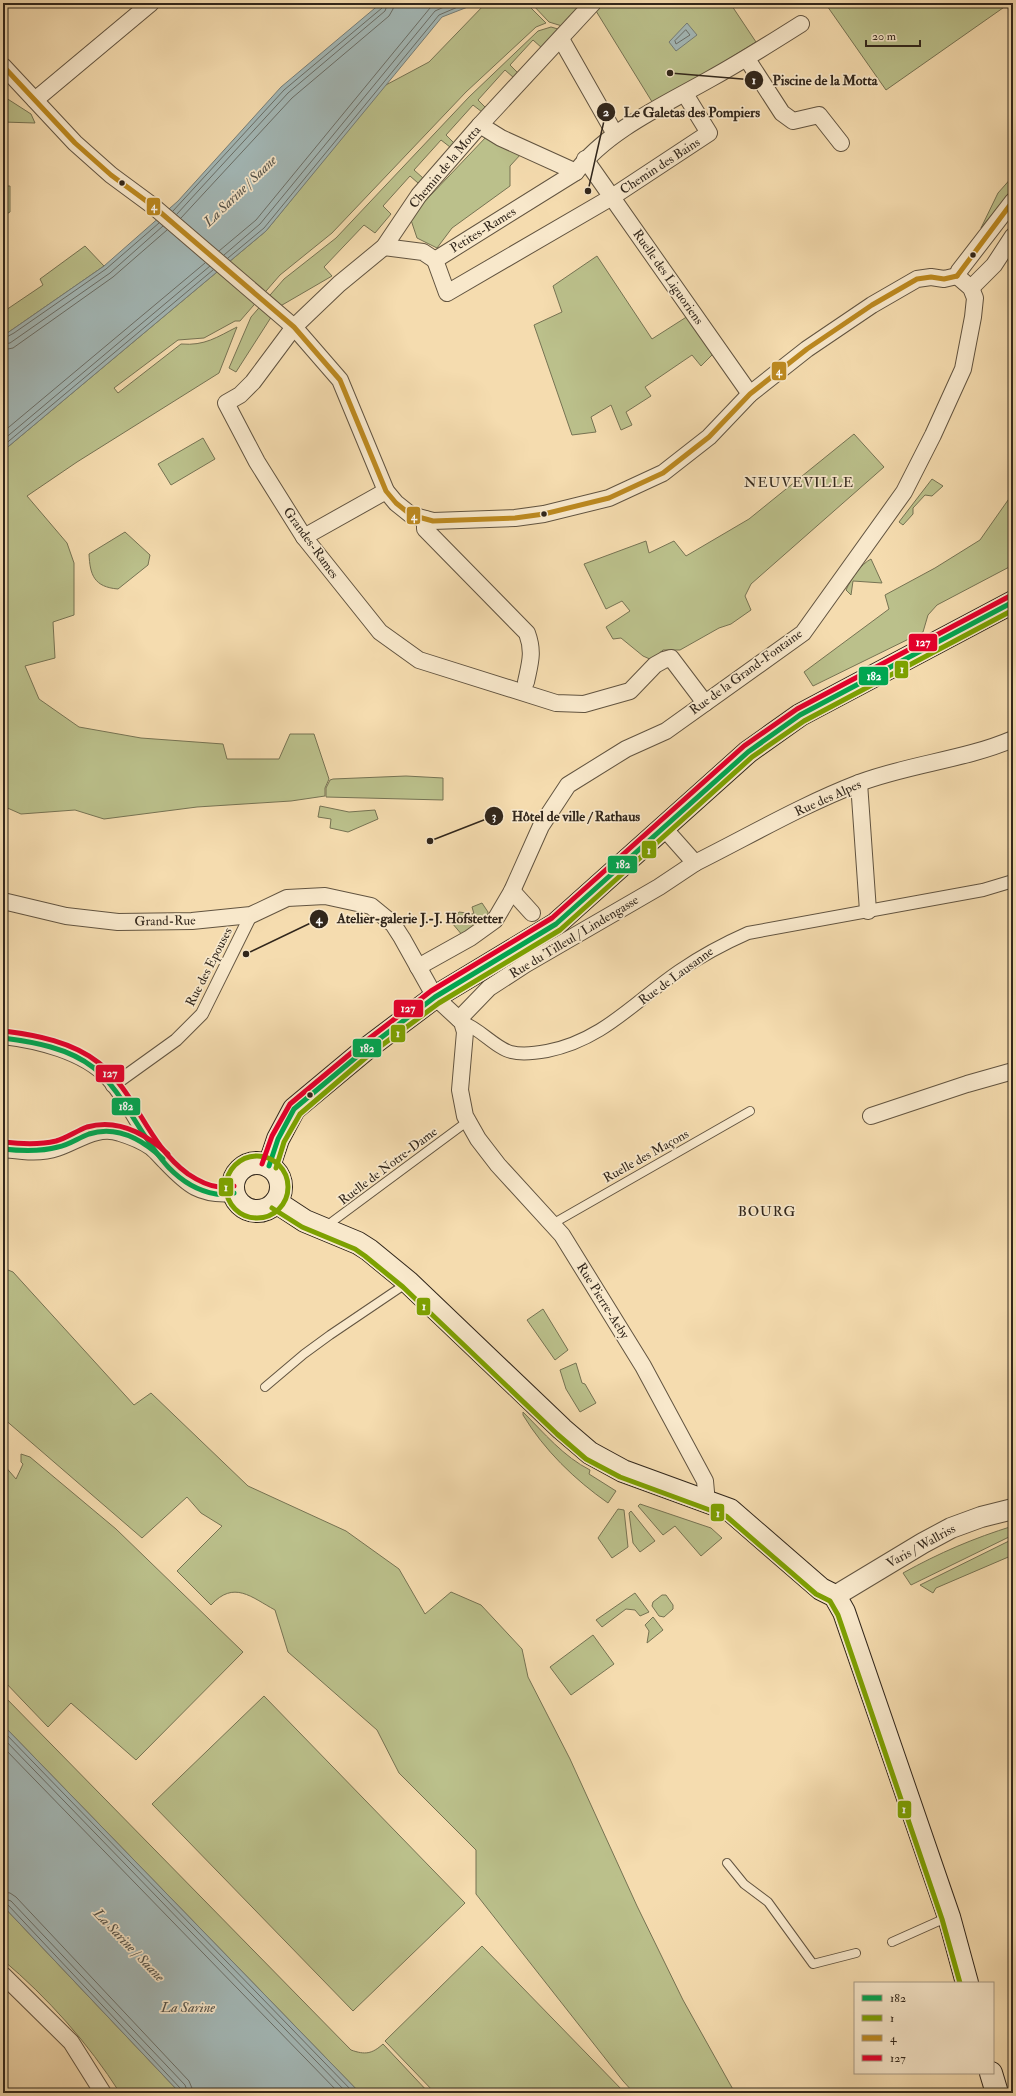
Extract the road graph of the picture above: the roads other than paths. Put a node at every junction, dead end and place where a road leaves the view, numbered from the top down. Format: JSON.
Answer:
{"nodes":[{"id":1,"x":151,"y":3,"type":"edge"},
{"id":2,"x":593,"y":3,"type":"edge"},
{"id":3,"x":800,"y":24,"type":"dead end"},
{"id":4,"x":561,"y":39,"type":"junction"},
{"id":5,"x":747,"y":59,"type":"junction"},
{"id":6,"x":3,"y":66,"type":"edge"},
{"id":7,"x":684,"y":94,"type":"junction"},
{"id":8,"x":35,"y":100,"type":"junction"},
{"id":9,"x":480,"y":125,"type":"junction"},
{"id":10,"x":614,"y":134,"type":"junction"},
{"id":11,"x":841,"y":143,"type":"dead end"},
{"id":12,"x":581,"y":166,"type":"junction"},
{"id":13,"x":612,"y":197,"type":"junction"},
{"id":14,"x":1013,"y":202,"type":"edge"},
{"id":15,"x":1013,"y":236,"type":"edge"},
{"id":16,"x":384,"y":247,"type":"junction"},
{"id":17,"x":435,"y":260,"type":"junction"},
{"id":18,"x":957,"y":276,"type":"junction"},
{"id":19,"x":971,"y":288,"type":"junction"},
{"id":20,"x":294,"y":327,"type":"junction"},
{"id":21,"x":750,"y":394,"type":"junction"},
{"id":22,"x":386,"y":491,"type":"junction"},
{"id":23,"x":425,"y":519,"type":"junction"},
{"id":24,"x":304,"y":537,"type":"junction"},
{"id":25,"x":1013,"y":602,"type":"edge"},
{"id":26,"x":524,"y":687,"type":"junction"},
{"id":27,"x":705,"y":703,"type":"junction"},
{"id":28,"x":1013,"y":739,"type":"edge"},
{"id":29,"x":859,"y":783,"type":"junction"},
{"id":30,"x":663,"y":827,"type":"junction"},
{"id":31,"x":695,"y":863,"type":"junction"},
{"id":32,"x":1013,"y":881,"type":"edge"},
{"id":33,"x":512,"y":891,"type":"junction"},
{"id":34,"x":3,"y":901,"type":"edge"},
{"id":35,"x":868,"y":911,"type":"junction"},
{"id":36,"x":532,"y":913,"type":"dead end"},
{"id":37,"x":251,"y":915,"type":"junction"},
{"id":38,"x":418,"y":966,"type":"junction"},
{"id":39,"x":435,"y":997,"type":"junction"},
{"id":40,"x":461,"y":1021,"type":"junction"},
{"id":41,"x":3,"y":1038,"type":"edge"},
{"id":42,"x":1013,"y":1071,"type":"edge"},
{"id":43,"x":112,"y":1086,"type":"junction"},
{"id":44,"x":750,"y":1111,"type":"dead end"},
{"id":45,"x":871,"y":1116,"type":"dead end"},
{"id":46,"x":468,"y":1121,"type":"junction"},
{"id":47,"x":151,"y":1147,"type":"junction"},
{"id":48,"x":3,"y":1149,"type":"edge"},
{"id":49,"x":269,"y":1166,"type":"junction"},
{"id":50,"x":234,"y":1193,"type":"junction"},
{"id":51,"x":276,"y":1202,"type":"junction"},
{"id":52,"x":554,"y":1223,"type":"junction"},
{"id":53,"x":322,"y":1229,"type":"junction"},
{"id":54,"x":408,"y":1282,"type":"junction"},
{"id":55,"x":265,"y":1387,"type":"dead end"},
{"id":56,"x":704,"y":1500,"type":"junction"},
{"id":57,"x":1013,"y":1509,"type":"edge"},
{"id":58,"x":835,"y":1596,"type":"junction"},
{"id":59,"x":727,"y":1863,"type":"dead end"},
{"id":60,"x":949,"y":1917,"type":"junction"},
{"id":61,"x":892,"y":1942,"type":"dead end"},
{"id":62,"x":856,"y":1953,"type":"dead end"},
{"id":63,"x":3,"y":1975,"type":"edge"},
{"id":64,"x":967,"y":1982,"type":"edge"},
{"id":65,"x":991,"y":2074,"type":"edge"},
{"id":66,"x":103,"y":2093,"type":"edge"},
{"id":67,"x":997,"y":2093,"type":"edge"}],
"edges":[{"from":1,"to":8,"type":"street"},
{"from":2,"to":4,"type":"street","name":"Chemin de la Motta"},
{"from":3,"to":5,"type":"street","name":"Petites-Rames"},
{"from":4,"to":9,"type":"street","name":"Chemin de la Motta"},
{"from":4,"to":10,"type":"street"},
{"from":5,"to":7,"type":"street","name":"Petites-Rames"},
{"from":5,"to":11,"type":"street"},
{"from":6,"to":8,"type":"street"},
{"from":7,"to":10,"type":"street","name":"Petites-Rames"},
{"from":7,"to":13,"type":"street","name":"Chemin des Bains"},
{"from":8,"to":20,"type":"street"},
{"from":9,"to":12,"type":"street"},
{"from":9,"to":16,"type":"street","name":"Chemin de la Motta"},
{"from":10,"to":12,"type":"street","name":"Petites-Rames"},
{"from":12,"to":13,"type":"street","name":"Ruelle des Liguoriens"},
{"from":12,"to":17,"type":"street","name":"Petites-Rames"},
{"from":13,"to":17,"type":"street"},
{"from":13,"to":21,"type":"street","name":"Ruelle des Liguoriens"},
{"from":14,"to":18,"type":"street"},
{"from":15,"to":19,"type":"street"},
{"from":16,"to":17,"type":"street"},
{"from":16,"to":20,"type":"street","name":"Chemin de la Motta"},
{"from":18,"to":19,"type":"street"},
{"from":18,"to":21,"type":"street"},
{"from":19,"to":27,"type":"street","name":"Rue de la Grand-Fontaine"},
{"from":20,"to":22,"type":"street"},
{"from":20,"to":24,"type":"street","name":"Grandes-Rames"},
{"from":21,"to":23,"type":"street"},
{"from":22,"to":23,"type":"street"},
{"from":22,"to":24,"type":"street"},
{"from":23,"to":26,"type":"street"},
{"from":24,"to":26,"type":"street","name":"Grandes-Rames"},
{"from":25,"to":30,"type":"main road"},
{"from":26,"to":27,"type":"street","name":"Grandes-Rames"},
{"from":27,"to":33,"type":"street","name":"Rue de la Grand-Fontaine"},
{"from":28,"to":29,"type":"street","name":"Rue des Alpes"},
{"from":29,"to":31,"type":"street","name":"Rue des Alpes"},
{"from":29,"to":35,"type":"street"},
{"from":30,"to":31,"type":"street"},
{"from":30,"to":39,"type":"main road"},
{"from":31,"to":40,"type":"street","name":"Rue du Tilleul / Lindengasse"},
{"from":32,"to":35,"type":"street","name":"Rue de Lausanne"},
{"from":33,"to":36,"type":"street"},
{"from":33,"to":38,"type":"street","name":"Rue de la Grand-Fontaine"},
{"from":34,"to":37,"type":"street","name":"Grand-Rue"},
{"from":35,"to":40,"type":"street","name":"Rue de Lausanne"},
{"from":37,"to":38,"type":"street","name":"Grand-Rue"},
{"from":37,"to":43,"type":"street","name":"Rue des Epouses"},
{"from":38,"to":39,"type":"street","name":"Rue de Lausanne"},
{"from":39,"to":40,"type":"street","name":"Rue de Lausanne"},
{"from":39,"to":49,"type":"main road"},
{"from":40,"to":46,"type":"street","name":"Rue Pierre-Aeby"},
{"from":41,"to":43,"type":"street"},
{"from":42,"to":45,"type":"street"},
{"from":43,"to":47,"type":"street"},
{"from":44,"to":52,"type":"lane","name":"Ruelle des Maçons"},
{"from":46,"to":52,"type":"street","name":"Rue Pierre-Aeby"},
{"from":46,"to":53,"type":"lane","name":"Ruelle de Notre-Dame"},
{"from":47,"to":48,"type":"street"},
{"from":47,"to":50,"type":"street"},
{"from":49,"to":50,"type":"main road"},
{"from":49,"to":51,"type":"main road"},
{"from":50,"to":51,"type":"main road"},
{"from":51,"to":53,"type":"main road"},
{"from":52,"to":56,"type":"street","name":"Rue Pierre-Aeby"},
{"from":53,"to":54,"type":"main road"},
{"from":54,"to":55,"type":"lane"},
{"from":54,"to":56,"type":"main road"},
{"from":56,"to":58,"type":"main road"},
{"from":57,"to":58,"type":"street","name":"Varis / Wallriss"},
{"from":58,"to":60,"type":"main road"},
{"from":59,"to":62,"type":"lane"},
{"from":60,"to":61,"type":"lane"},
{"from":60,"to":64,"type":"main road"},
{"from":63,"to":66,"type":"street"},
{"from":65,"to":67,"type":"main road"}]}
